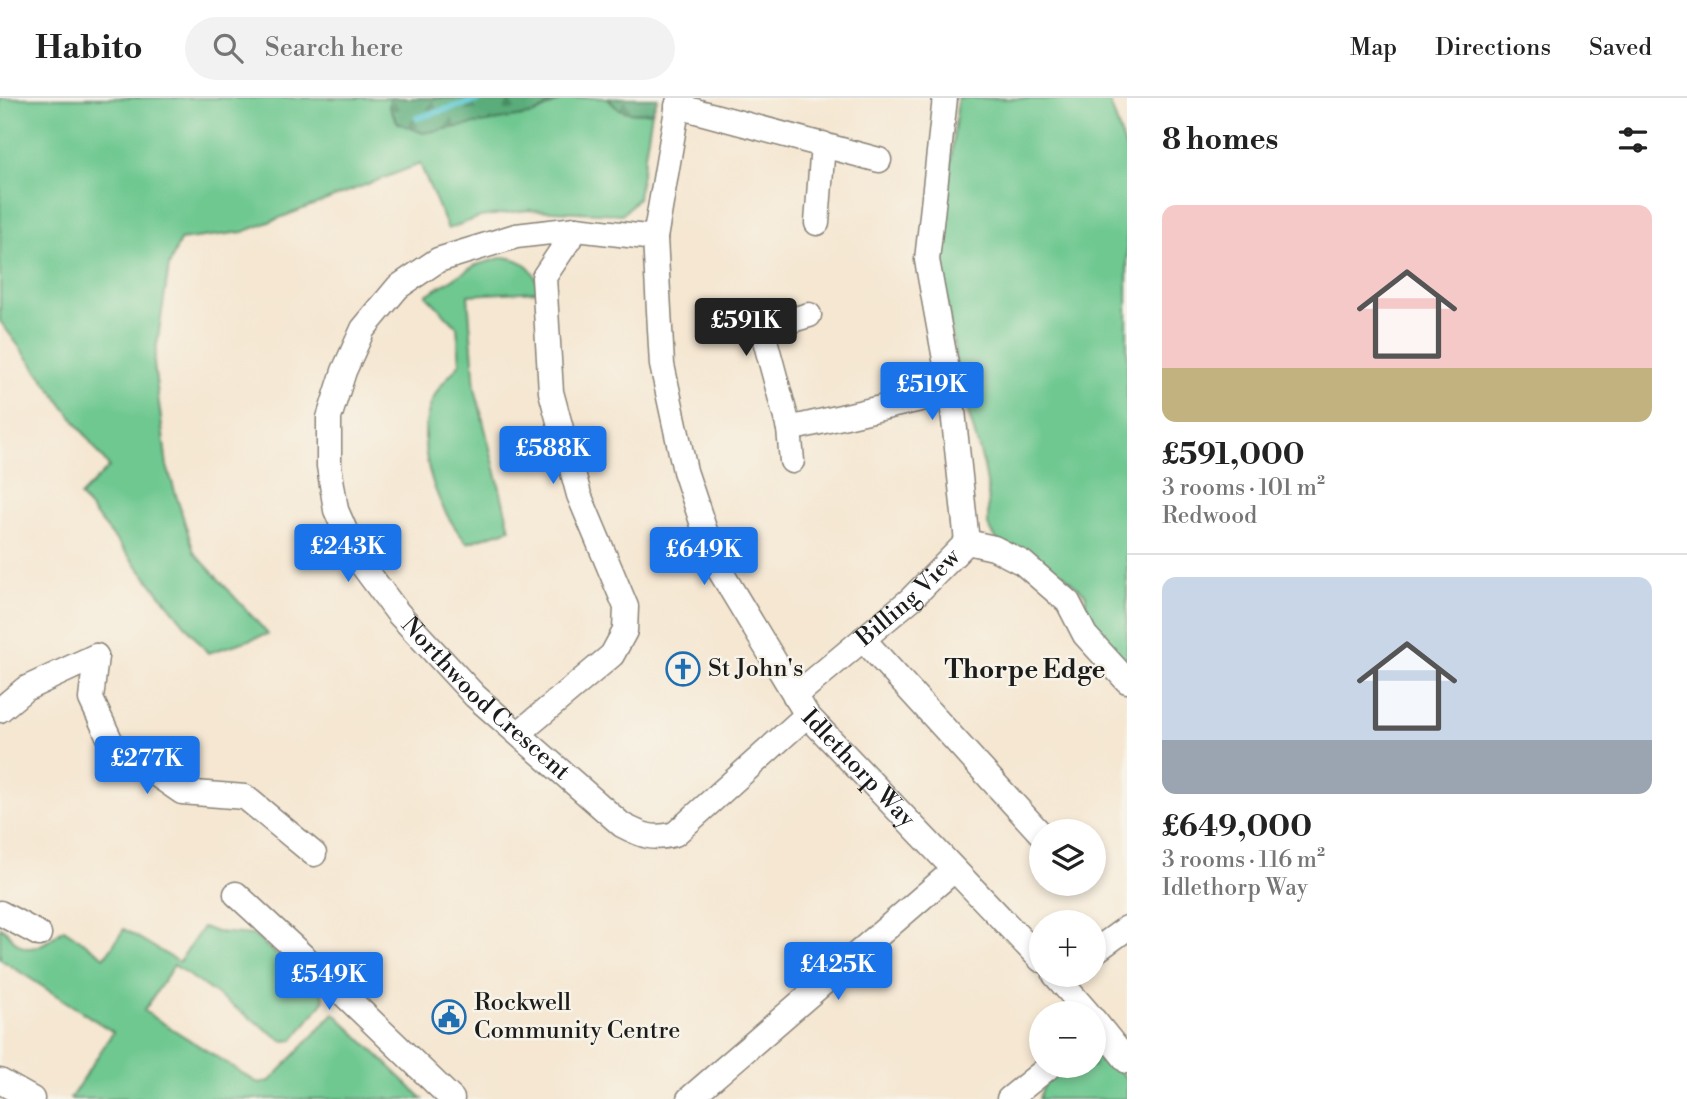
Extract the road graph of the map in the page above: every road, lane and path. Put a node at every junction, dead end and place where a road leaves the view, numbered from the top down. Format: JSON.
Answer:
{"nodes":[{"id":1,"x":944,"y":98,"type":"edge"},
{"id":2,"x":678,"y":102,"type":"edge"},
{"id":3,"x":823,"y":144,"type":"junction"},
{"id":4,"x":879,"y":160,"type":"dead end"},
{"id":5,"x":817,"y":223,"type":"dead end"},
{"id":6,"x":576,"y":229,"type":"junction"},
{"id":7,"x":655,"y":238,"type":"junction"},
{"id":8,"x":809,"y":314,"type":"dead end"},
{"id":9,"x":951,"y":391,"type":"junction"},
{"id":10,"x":789,"y":429,"type":"junction"},
{"id":11,"x":792,"y":461,"type":"dead end"},
{"id":12,"x":967,"y":542,"type":"junction"},
{"id":13,"x":863,"y":639,"type":"junction"},
{"id":14,"x":1127,"y":681,"type":"edge"},
{"id":15,"x":801,"y":705,"type":"junction"},
{"id":16,"x":0,"y":710,"type":"edge"},
{"id":17,"x":519,"y":733,"type":"junction"},
{"id":18,"x":1029,"y":822,"type":"edge"},
{"id":19,"x":314,"y":854,"type":"dead end"},
{"id":20,"x":954,"y":870,"type":"junction"},
{"id":21,"x":236,"y":894,"type":"dead end"},
{"id":22,"x":0,"y":913,"type":"edge"},
{"id":23,"x":39,"y":934,"type":"dead end"},
{"id":24,"x":1123,"y":939,"type":"edge"},
{"id":25,"x":1029,"y":947,"type":"edge"},
{"id":26,"x":1106,"y":947,"type":"edge"},
{"id":27,"x":1066,"y":987,"type":"edge"},
{"id":28,"x":1077,"y":1001,"type":"edge"},
{"id":29,"x":1106,"y":1036,"type":"edge"},
{"id":30,"x":1127,"y":1061,"type":"edge"},
{"id":31,"x":1035,"y":1078,"type":"edge"},
{"id":32,"x":0,"y":1080,"type":"edge"},
{"id":33,"x":32,"y":1099,"type":"edge"},
{"id":34,"x":452,"y":1099,"type":"edge"},
{"id":35,"x":689,"y":1099,"type":"edge"},
{"id":36,"x":1009,"y":1099,"type":"edge"}],
"edges":[{"from":1,"to":9,"type":"street","name":"Billing View"},
{"from":2,"to":3,"type":"street"},
{"from":2,"to":7,"type":"street","name":"Idlethorp Way"},
{"from":3,"to":4,"type":"street"},
{"from":3,"to":5,"type":"street"},
{"from":6,"to":7,"type":"street","name":"Northwood Crescent"},
{"from":6,"to":17,"type":"street"},
{"from":6,"to":17,"type":"street","name":"Northwood Crescent"},
{"from":7,"to":15,"type":"street","name":"Idlethorp Way"},
{"from":8,"to":10,"type":"street"},
{"from":9,"to":10,"type":"street"},
{"from":9,"to":12,"type":"street","name":"Billing View"},
{"from":10,"to":11,"type":"street"},
{"from":12,"to":13,"type":"street","name":"Billing View"},
{"from":12,"to":14,"type":"street"},
{"from":13,"to":15,"type":"street","name":"Billing View"},
{"from":13,"to":18,"type":"street"},
{"from":15,"to":17,"type":"street","name":"Northwood Crescent"},
{"from":15,"to":20,"type":"street","name":"Idlethorp Way"},
{"from":16,"to":19,"type":"street"},
{"from":20,"to":25,"type":"street","name":"Idlethorp Way"},
{"from":20,"to":35,"type":"street"},
{"from":21,"to":34,"type":"street"},
{"from":22,"to":23,"type":"street"},
{"from":24,"to":26,"type":"street"},
{"from":27,"to":28,"type":"street","name":"Idlethorp Way"},
{"from":29,"to":30,"type":"street","name":"Idlethorp Way"},
{"from":31,"to":36,"type":"street"},
{"from":32,"to":33,"type":"street"}]}
